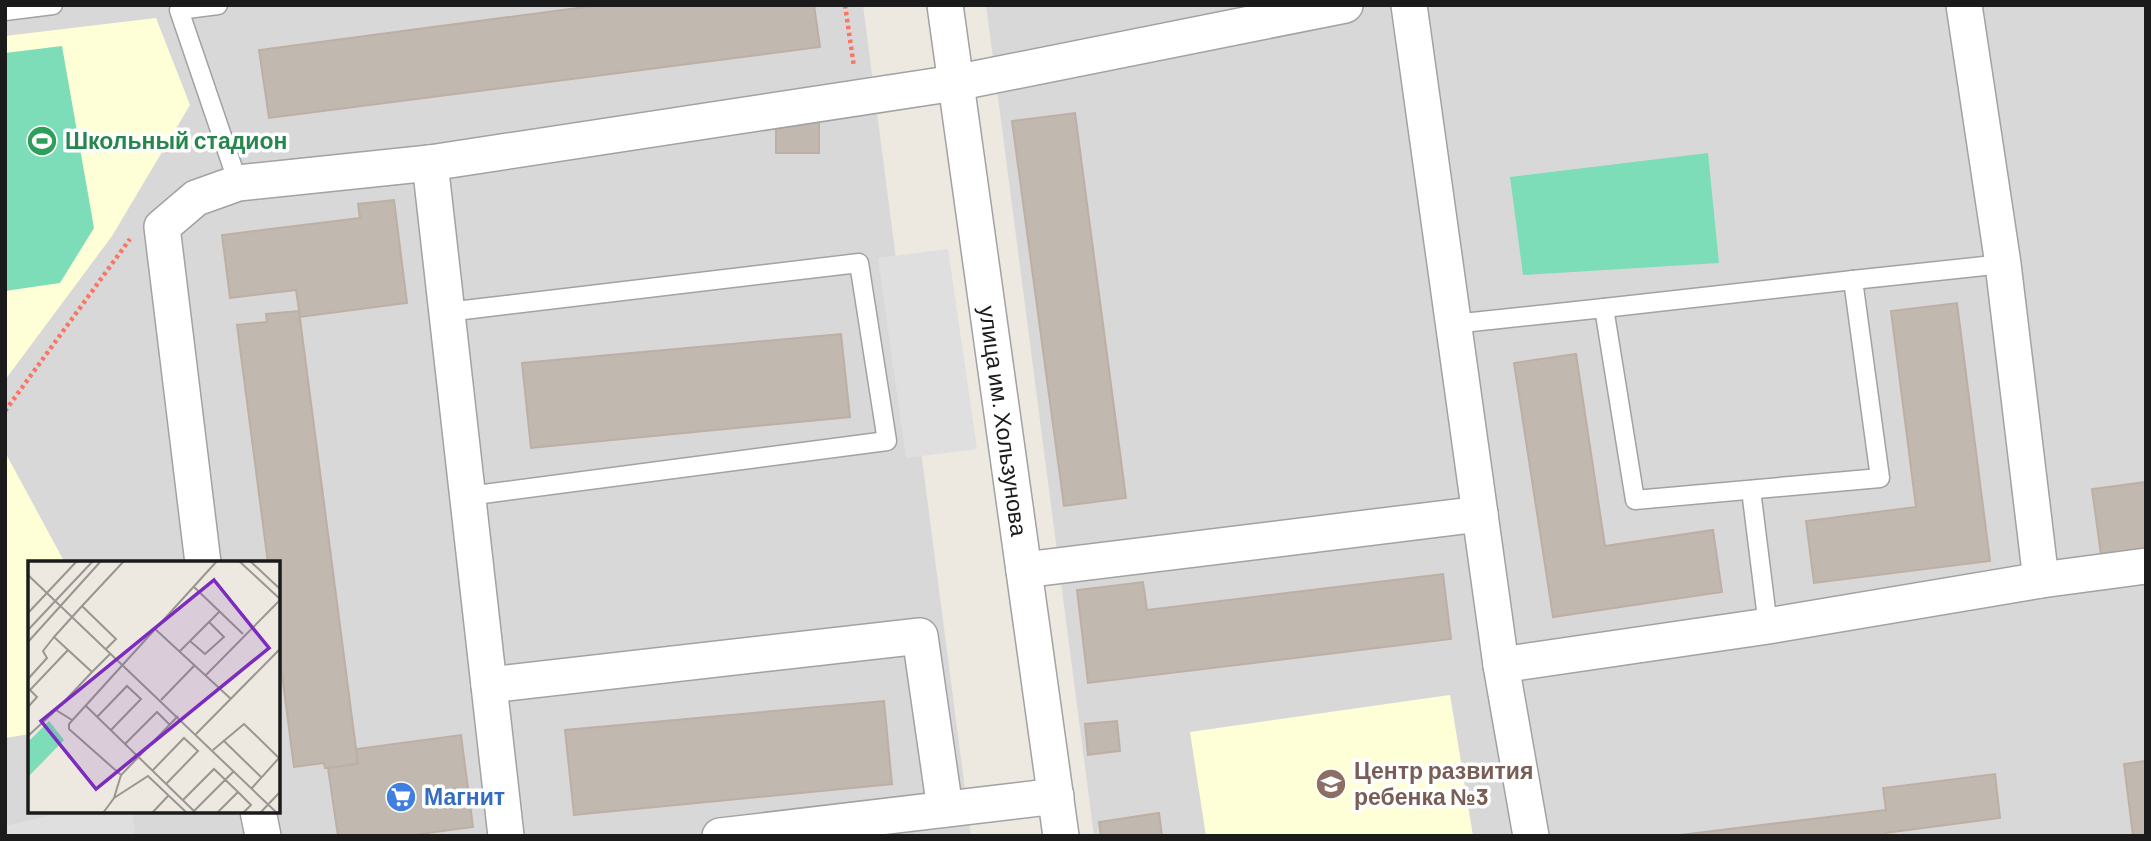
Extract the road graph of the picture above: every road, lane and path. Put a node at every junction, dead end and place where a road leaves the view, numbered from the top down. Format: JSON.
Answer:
{"nodes":[{"id":1,"x":53,"y":5,"type":"edge"},
{"id":2,"x":218,"y":5,"type":"edge"},
{"id":3,"x":845,"y":5,"type":"edge"},
{"id":4,"x":945,"y":5,"type":"edge"},
{"id":5,"x":1345,"y":5,"type":"edge"},
{"id":6,"x":1409,"y":5,"type":"edge"},
{"id":7,"x":1964,"y":5,"type":"edge"},
{"id":8,"x":174,"y":8,"type":"edge"},
{"id":9,"x":5,"y":11,"type":"edge"},
{"id":10,"x":955,"y":83,"type":"junction"},
{"id":11,"x":859,"y":98,"type":"junction"},
{"id":12,"x":430,"y":163,"type":"junction"},
{"id":13,"x":238,"y":183,"type":"junction"},
{"id":14,"x":162,"y":228,"type":"junction"},
{"id":15,"x":2003,"y":264,"type":"junction"},
{"id":16,"x":1853,"y":280,"type":"junction"},
{"id":17,"x":1604,"y":308,"type":"junction"},
{"id":18,"x":447,"y":312,"type":"junction"},
{"id":19,"x":1454,"y":324,"type":"junction"},
{"id":20,"x":5,"y":411,"type":"edge"},
{"id":21,"x":1751,"y":490,"type":"junction"},
{"id":22,"x":468,"y":496,"type":"junction"},
{"id":23,"x":1480,"y":514,"type":"junction"},
{"id":24,"x":203,"y":561,"type":"edge"},
{"id":25,"x":2146,"y":566,"type":"edge"},
{"id":26,"x":1024,"y":570,"type":"junction"},
{"id":27,"x":2041,"y":580,"type":"junction"},
{"id":28,"x":1768,"y":626,"type":"junction"},
{"id":29,"x":1501,"y":665,"type":"junction"},
{"id":30,"x":489,"y":685,"type":"junction"},
{"id":31,"x":1056,"y":796,"type":"junction"},
{"id":32,"x":944,"y":809,"type":"junction"},
{"id":33,"x":258,"y":813,"type":"edge"},
{"id":34,"x":263,"y":836,"type":"edge"},
{"id":35,"x":506,"y":836,"type":"edge"},
{"id":36,"x":720,"y":836,"type":"edge"},
{"id":37,"x":1061,"y":836,"type":"edge"},
{"id":38,"x":1531,"y":836,"type":"edge"}],
"edges":[{"from":1,"to":9,"type":"lane"},
{"from":2,"to":8,"type":"lane"},
{"from":3,"to":11,"type":"path"},
{"from":4,"to":10,"type":"street","name":"улица им. Хользунова"},
{"from":5,"to":10,"type":"street"},
{"from":6,"to":19,"type":"street"},
{"from":7,"to":15,"type":"street"},
{"from":8,"to":13,"type":"lane"},
{"from":10,"to":11,"type":"street"},
{"from":10,"to":26,"type":"street","name":"улица им. Хользунова"},
{"from":11,"to":12,"type":"street"},
{"from":12,"to":13,"type":"street"},
{"from":12,"to":18,"type":"street"},
{"from":13,"to":14,"type":"street"},
{"from":14,"to":20,"type":"path"},
{"from":14,"to":24,"type":"street"},
{"from":15,"to":16,"type":"lane"},
{"from":15,"to":27,"type":"street"},
{"from":16,"to":17,"type":"lane"},
{"from":16,"to":21,"type":"lane"},
{"from":17,"to":19,"type":"lane"},
{"from":17,"to":21,"type":"lane"},
{"from":18,"to":22,"type":"street"},
{"from":18,"to":22,"type":"lane"},
{"from":19,"to":23,"type":"street"},
{"from":21,"to":28,"type":"lane"},
{"from":22,"to":30,"type":"street"},
{"from":23,"to":26,"type":"street"},
{"from":23,"to":29,"type":"street"},
{"from":25,"to":27,"type":"street"},
{"from":26,"to":31,"type":"street","name":"улица им. Хользунова"},
{"from":27,"to":28,"type":"street"},
{"from":28,"to":29,"type":"street"},
{"from":29,"to":38,"type":"street"},
{"from":30,"to":32,"type":"street"},
{"from":30,"to":35,"type":"street"},
{"from":31,"to":32,"type":"street"},
{"from":31,"to":37,"type":"street","name":"улица им. Хользунова"},
{"from":32,"to":36,"type":"street"},
{"from":33,"to":34,"type":"street"}]}
